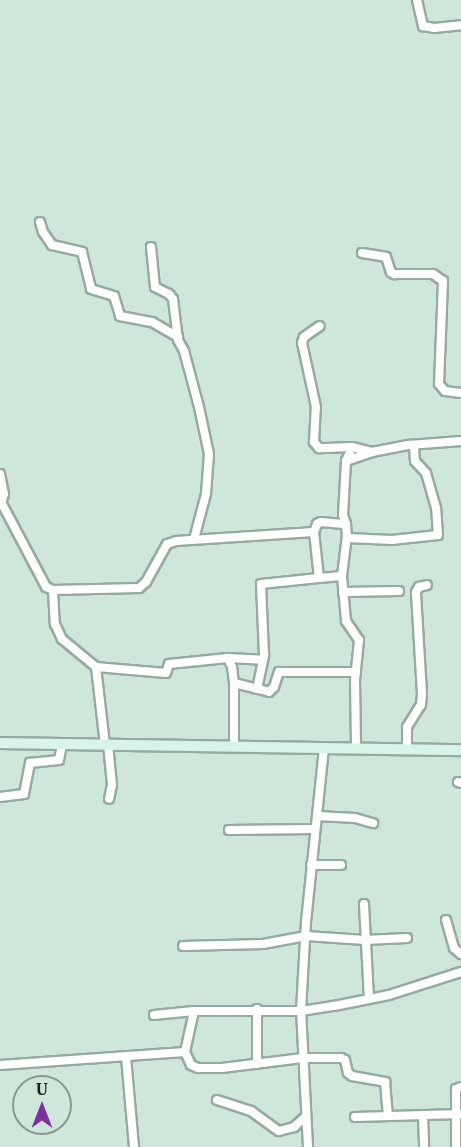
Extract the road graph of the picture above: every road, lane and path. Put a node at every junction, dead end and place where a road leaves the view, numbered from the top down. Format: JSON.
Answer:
{"nodes":[{"id":1,"x":417,"y":0,"type":"edge"},
{"id":2,"x":461,"y":25,"type":"edge"},
{"id":3,"x":40,"y":222,"type":"dead end"},
{"id":4,"x":151,"y":247,"type":"dead end"},
{"id":5,"x":362,"y":253,"type":"dead end"},
{"id":6,"x":320,"y":326,"type":"dead end"},
{"id":7,"x":178,"y":337,"type":"junction"},
{"id":8,"x":461,"y":393,"type":"edge"},
{"id":9,"x":461,"y":441,"type":"edge"},
{"id":10,"x":414,"y":445,"type":"junction"},
{"id":11,"x":352,"y":447,"type":"junction"},
{"id":12,"x":372,"y":452,"type":"junction"},
{"id":13,"x":346,"y":462,"type":"junction"},
{"id":14,"x":0,"y":474,"type":"edge"},
{"id":15,"x":1,"y":500,"type":"edge"},
{"id":16,"x":346,"y":524,"type":"junction"},
{"id":17,"x":314,"y":532,"type":"junction"},
{"id":18,"x":347,"y":538,"type":"junction"},
{"id":19,"x":194,"y":539,"type":"junction"},
{"id":20,"x":342,"y":576,"type":"junction"},
{"id":21,"x":319,"y":578,"type":"junction"},
{"id":22,"x":427,"y":585,"type":"dead end"},
{"id":23,"x":52,"y":590,"type":"junction"},
{"id":24,"x":399,"y":591,"type":"dead end"},
{"id":25,"x":343,"y":592,"type":"junction"},
{"id":26,"x":228,"y":658,"type":"junction"},
{"id":27,"x":263,"y":660,"type":"junction"},
{"id":28,"x":96,"y":667,"type":"junction"},
{"id":29,"x":356,"y":672,"type":"junction"},
{"id":30,"x":234,"y":683,"type":"junction"},
{"id":31,"x":257,"y":689,"type":"junction"},
{"id":32,"x":0,"y":743,"type":"edge"},
{"id":33,"x":62,"y":745,"type":"junction"},
{"id":34,"x":106,"y":745,"type":"junction"},
{"id":35,"x":234,"y":746,"type":"junction"},
{"id":36,"x":356,"y":747,"type":"junction"},
{"id":37,"x":324,"y":748,"type":"junction"},
{"id":38,"x":407,"y":748,"type":"junction"},
{"id":39,"x":461,"y":750,"type":"edge"},
{"id":40,"x":0,"y":797,"type":"edge"},
{"id":41,"x":110,"y":799,"type":"dead end"},
{"id":42,"x":317,"y":816,"type":"junction"},
{"id":43,"x":373,"y":823,"type":"dead end"},
{"id":44,"x":315,"y":829,"type":"junction"},
{"id":45,"x":229,"y":830,"type":"dead end"},
{"id":46,"x":311,"y":865,"type":"junction"},
{"id":47,"x":341,"y":865,"type":"dead end"},
{"id":48,"x":364,"y":904,"type":"dead end"},
{"id":49,"x":446,"y":920,"type":"dead end"},
{"id":50,"x":306,"y":936,"type":"junction"},
{"id":51,"x":407,"y":938,"type":"dead end"},
{"id":52,"x":365,"y":939,"type":"junction"},
{"id":53,"x":183,"y":946,"type":"dead end"},
{"id":54,"x":461,"y":954,"type":"edge"},
{"id":55,"x":461,"y":972,"type":"edge"},
{"id":56,"x":369,"y":999,"type":"junction"},
{"id":57,"x":257,"y":1009,"type":"junction"},
{"id":58,"x":194,"y":1011,"type":"junction"},
{"id":59,"x":301,"y":1011,"type":"junction"},
{"id":60,"x":154,"y":1015,"type":"dead end"},
{"id":61,"x":185,"y":1052,"type":"junction"},
{"id":62,"x":126,"y":1057,"type":"junction"},
{"id":63,"x":302,"y":1058,"type":"junction"},
{"id":64,"x":256,"y":1064,"type":"junction"},
{"id":65,"x":0,"y":1065,"type":"edge"},
{"id":66,"x":461,"y":1087,"type":"edge"},
{"id":67,"x":217,"y":1100,"type":"dead end"},
{"id":68,"x":459,"y":1114,"type":"edge"},
{"id":69,"x":388,"y":1115,"type":"junction"},
{"id":70,"x":423,"y":1115,"type":"junction"},
{"id":71,"x":305,"y":1117,"type":"junction"},
{"id":72,"x":355,"y":1117,"type":"dead end"},
{"id":73,"x":134,"y":1147,"type":"edge"},
{"id":74,"x":308,"y":1147,"type":"edge"},
{"id":75,"x":424,"y":1147,"type":"edge"},
{"id":76,"x":456,"y":1147,"type":"edge"}],
"edges":[{"from":1,"to":2,"type":"street"},
{"from":3,"to":7,"type":"street"},
{"from":4,"to":7,"type":"street"},
{"from":5,"to":8,"type":"street"},
{"from":6,"to":11,"type":"street"},
{"from":7,"to":19,"type":"street"},
{"from":9,"to":10,"type":"street"},
{"from":10,"to":12,"type":"street"},
{"from":10,"to":18,"type":"street"},
{"from":11,"to":12,"type":"street"},
{"from":11,"to":13,"type":"street"},
{"from":12,"to":13,"type":"street"},
{"from":13,"to":16,"type":"street"},
{"from":14,"to":15,"type":"street"},
{"from":15,"to":23,"type":"street"},
{"from":16,"to":17,"type":"street"},
{"from":16,"to":18,"type":"street"},
{"from":17,"to":19,"type":"street"},
{"from":17,"to":21,"type":"street"},
{"from":18,"to":20,"type":"street"},
{"from":19,"to":23,"type":"street"},
{"from":20,"to":21,"type":"street"},
{"from":20,"to":25,"type":"street"},
{"from":21,"to":27,"type":"street"},
{"from":22,"to":38,"type":"street"},
{"from":23,"to":28,"type":"street"},
{"from":24,"to":25,"type":"street"},
{"from":25,"to":29,"type":"street"},
{"from":26,"to":27,"type":"street"},
{"from":26,"to":28,"type":"street"},
{"from":26,"to":30,"type":"street"},
{"from":27,"to":31,"type":"street"},
{"from":28,"to":34,"type":"street"},
{"from":29,"to":31,"type":"street"},
{"from":29,"to":36,"type":"street"},
{"from":30,"to":31,"type":"street"},
{"from":30,"to":35,"type":"street"},
{"from":32,"to":33,"type":"street"},
{"from":33,"to":34,"type":"street"},
{"from":33,"to":40,"type":"street"},
{"from":34,"to":35,"type":"street"},
{"from":34,"to":41,"type":"street"},
{"from":35,"to":37,"type":"street"},
{"from":36,"to":37,"type":"street"},
{"from":36,"to":38,"type":"street"},
{"from":37,"to":42,"type":"street"},
{"from":38,"to":39,"type":"street"},
{"from":42,"to":43,"type":"street"},
{"from":42,"to":44,"type":"street"},
{"from":44,"to":45,"type":"street"},
{"from":44,"to":46,"type":"street"},
{"from":46,"to":47,"type":"street"},
{"from":46,"to":50,"type":"street"},
{"from":48,"to":52,"type":"street"},
{"from":49,"to":54,"type":"street"},
{"from":50,"to":52,"type":"street"},
{"from":50,"to":53,"type":"street"},
{"from":50,"to":59,"type":"street"},
{"from":51,"to":52,"type":"street"},
{"from":52,"to":56,"type":"street"},
{"from":55,"to":56,"type":"street"},
{"from":56,"to":59,"type":"street"},
{"from":57,"to":58,"type":"street"},
{"from":57,"to":59,"type":"street"},
{"from":57,"to":64,"type":"street"},
{"from":58,"to":60,"type":"street"},
{"from":58,"to":61,"type":"street"},
{"from":59,"to":63,"type":"street"},
{"from":61,"to":62,"type":"street"},
{"from":61,"to":64,"type":"street"},
{"from":62,"to":65,"type":"street"},
{"from":62,"to":73,"type":"street"},
{"from":63,"to":64,"type":"street"},
{"from":63,"to":69,"type":"street"},
{"from":63,"to":71,"type":"street"},
{"from":66,"to":68,"type":"street"},
{"from":67,"to":71,"type":"street"},
{"from":68,"to":70,"type":"street"},
{"from":68,"to":76,"type":"street"},
{"from":69,"to":70,"type":"street"},
{"from":69,"to":72,"type":"street"},
{"from":70,"to":75,"type":"street"},
{"from":71,"to":74,"type":"street"}]}
